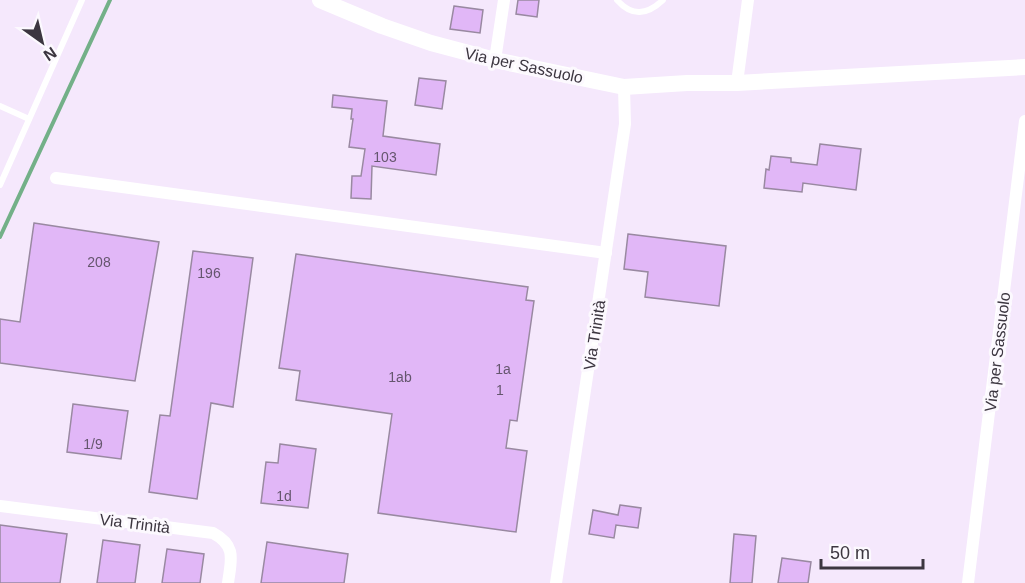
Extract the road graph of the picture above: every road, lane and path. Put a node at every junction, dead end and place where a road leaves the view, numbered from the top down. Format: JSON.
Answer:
{"nodes":[{"id":1,"x":320,"y":0,"type":"edge"},
{"id":2,"x":504,"y":0,"type":"edge"},
{"id":3,"x":617,"y":0,"type":"edge"},
{"id":4,"x":663,"y":0,"type":"edge"},
{"id":5,"x":748,"y":0,"type":"edge"},
{"id":6,"x":79,"y":1,"type":"edge"},
{"id":7,"x":495,"y":60,"type":"junction"},
{"id":8,"x":1025,"y":67,"type":"edge"},
{"id":9,"x":737,"y":83,"type":"junction"},
{"id":10,"x":624,"y":87,"type":"junction"},
{"id":11,"x":0,"y":106,"type":"edge"},
{"id":12,"x":29,"y":119,"type":"junction"},
{"id":13,"x":1025,"y":121,"type":"edge"},
{"id":14,"x":3,"y":171,"type":"edge"},
{"id":15,"x":56,"y":178,"type":"dead end"},
{"id":16,"x":0,"y":185,"type":"edge"},
{"id":17,"x":606,"y":253,"type":"junction"},
{"id":18,"x":0,"y":506,"type":"edge"},
{"id":19,"x":228,"y":583,"type":"edge"},
{"id":20,"x":556,"y":583,"type":"edge"},
{"id":21,"x":968,"y":583,"type":"edge"}],
"edges":[{"from":1,"to":7,"type":"main road","name":"Via per Sassuolo"},
{"from":2,"to":7,"type":"street"},
{"from":3,"to":4,"type":"lane"},
{"from":5,"to":9,"type":"street"},
{"from":6,"to":12,"type":"lane"},
{"from":7,"to":10,"type":"main road","name":"Via per Sassuolo"},
{"from":8,"to":9,"type":"main road","name":"Via per Sassuolo"},
{"from":9,"to":10,"type":"main road","name":"Via per Sassuolo"},
{"from":10,"to":17,"type":"street","name":"Via Trinità"},
{"from":11,"to":12,"type":"lane"},
{"from":12,"to":14,"type":"lane"},
{"from":13,"to":21,"type":"street","name":"Via per Sassuolo"},
{"from":14,"to":16,"type":"lane"},
{"from":15,"to":17,"type":"street"},
{"from":17,"to":20,"type":"street","name":"Via Trinità"},
{"from":18,"to":19,"type":"street","name":"Via Trinità"}]}
